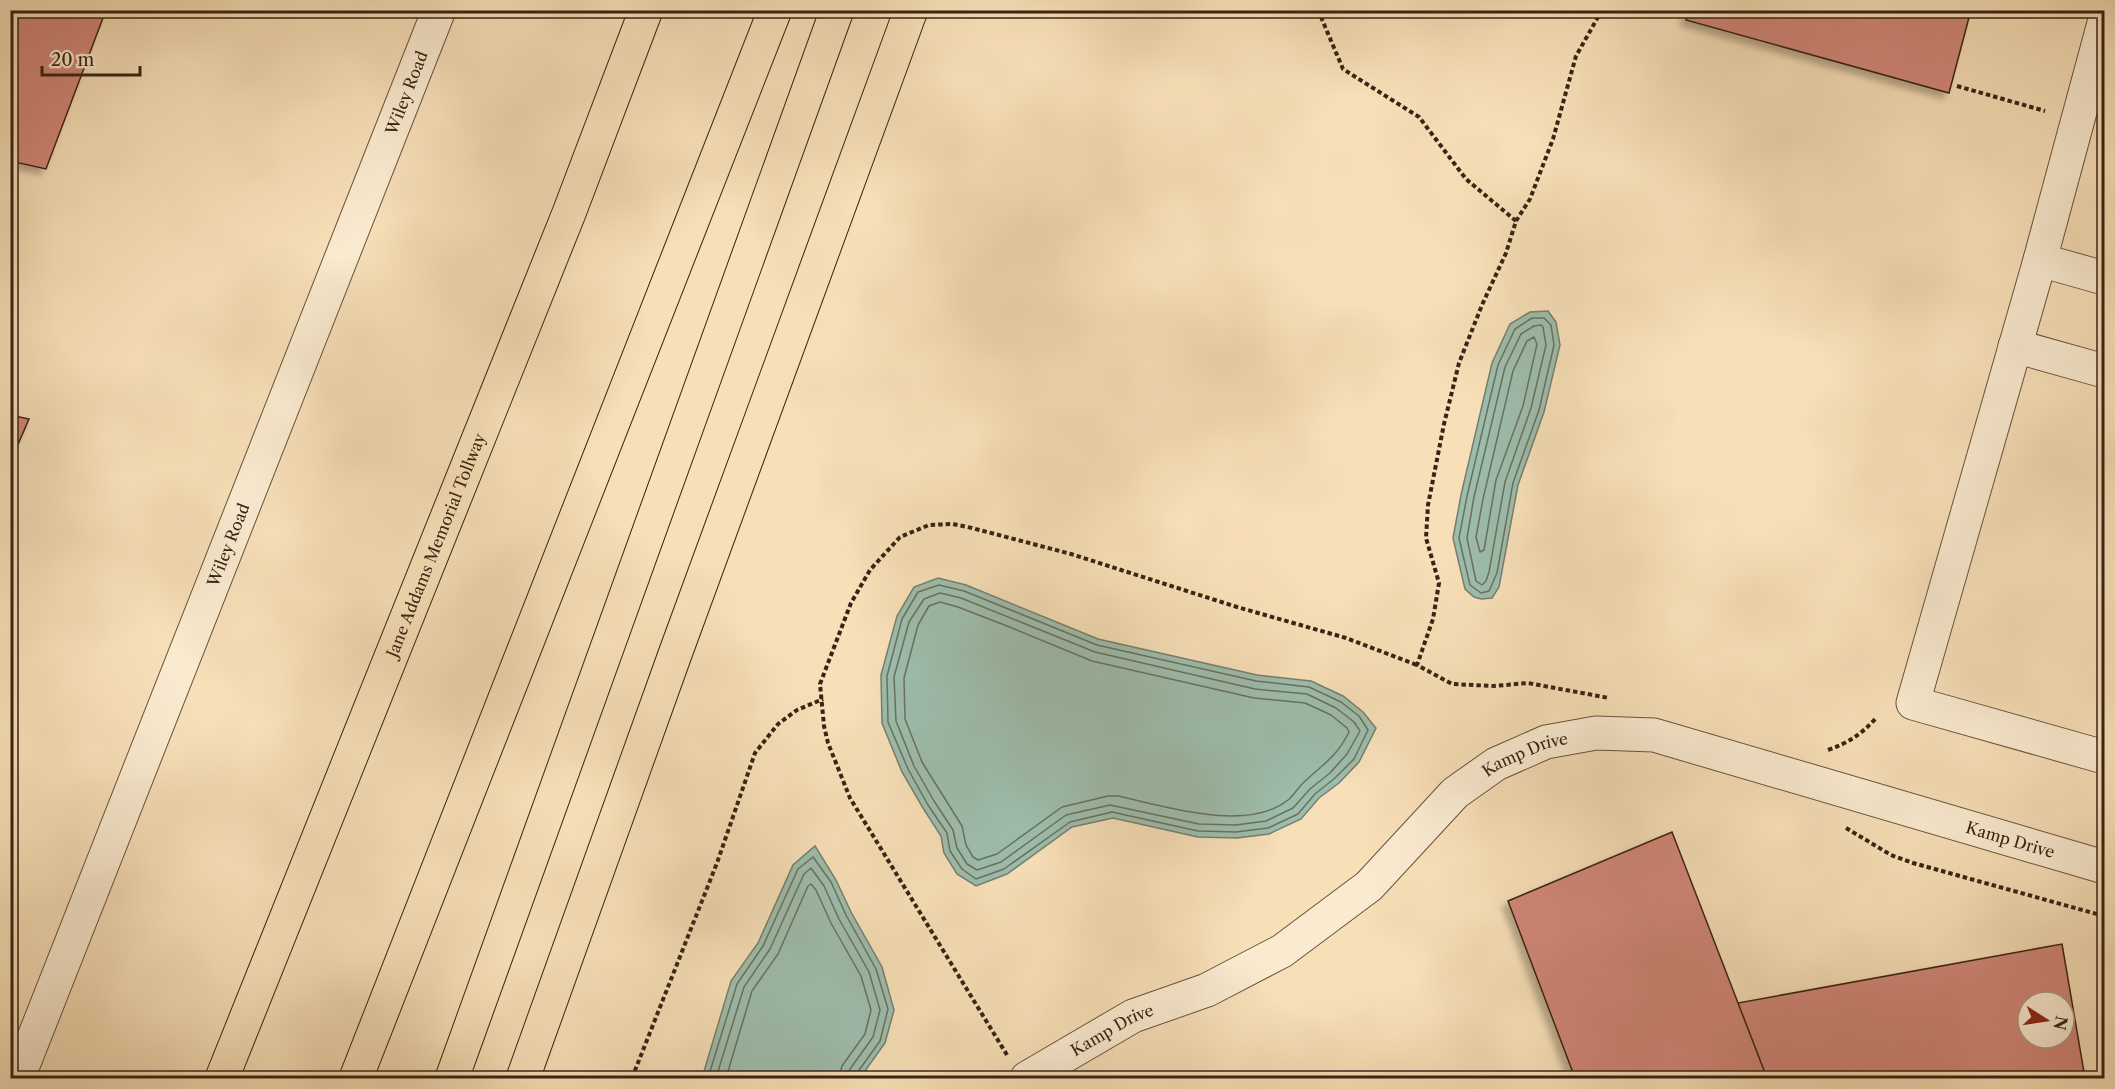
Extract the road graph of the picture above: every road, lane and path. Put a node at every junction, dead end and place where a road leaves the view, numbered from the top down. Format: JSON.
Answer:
{"nodes":[{"id":1,"x":439,"y":10,"type":"edge"},
{"id":2,"x":646,"y":10,"type":"edge"},
{"id":3,"x":775,"y":10,"type":"edge"},
{"id":4,"x":837,"y":10,"type":"edge"},
{"id":5,"x":911,"y":10,"type":"edge"},
{"id":6,"x":1318,"y":10,"type":"edge"},
{"id":7,"x":1602,"y":10,"type":"edge"},
{"id":8,"x":2104,"y":23,"type":"edge"},
{"id":9,"x":1956,"y":86,"type":"dead end"},
{"id":10,"x":2052,"y":113,"type":"dead end"},
{"id":11,"x":1515,"y":221,"type":"junction"},
{"id":12,"x":2040,"y":261,"type":"junction"},
{"id":13,"x":2104,"y":278,"type":"edge"},
{"id":14,"x":2015,"y":346,"type":"junction"},
{"id":15,"x":2104,"y":371,"type":"edge"},
{"id":16,"x":1417,"y":665,"type":"junction"},
{"id":17,"x":1610,"y":698,"type":"dead end"},
{"id":18,"x":823,"y":699,"type":"junction"},
{"id":19,"x":1876,"y":718,"type":"dead end"},
{"id":20,"x":2104,"y":757,"type":"edge"},
{"id":21,"x":1807,"y":780,"type":"junction"},
{"id":22,"x":1842,"y":826,"type":"dead end"},
{"id":23,"x":2104,"y":867,"type":"edge"},
{"id":24,"x":2104,"y":916,"type":"edge"},
{"id":25,"x":1018,"y":1068,"type":"edge"},
{"id":26,"x":18,"y":1078,"type":"edge"},
{"id":27,"x":222,"y":1078,"type":"edge"},
{"id":28,"x":356,"y":1078,"type":"edge"},
{"id":29,"x":452,"y":1078,"type":"edge"},
{"id":30,"x":523,"y":1078,"type":"edge"},
{"id":31,"x":632,"y":1078,"type":"edge"}],
"edges":[{"from":1,"to":26,"type":"street","name":"Wiley Road"},
{"from":2,"to":27,"type":"highway","name":"Jane Addams Memorial Tollway"},
{"from":3,"to":28,"type":"highway"},
{"from":4,"to":29,"type":"highway"},
{"from":5,"to":30,"type":"highway"},
{"from":6,"to":11,"type":"path"},
{"from":7,"to":11,"type":"path"},
{"from":8,"to":12,"type":"street"},
{"from":9,"to":10,"type":"path"},
{"from":11,"to":16,"type":"path"},
{"from":12,"to":13,"type":"street"},
{"from":12,"to":14,"type":"street"},
{"from":14,"to":15,"type":"street"},
{"from":14,"to":20,"type":"street"},
{"from":16,"to":17,"type":"path"},
{"from":16,"to":18,"type":"path"},
{"from":18,"to":25,"type":"path"},
{"from":18,"to":31,"type":"path"},
{"from":19,"to":21,"type":"path"},
{"from":21,"to":23,"type":"street","name":"Kamp Drive"},
{"from":21,"to":25,"type":"street","name":"Kamp Drive"},
{"from":22,"to":24,"type":"path"}]}
